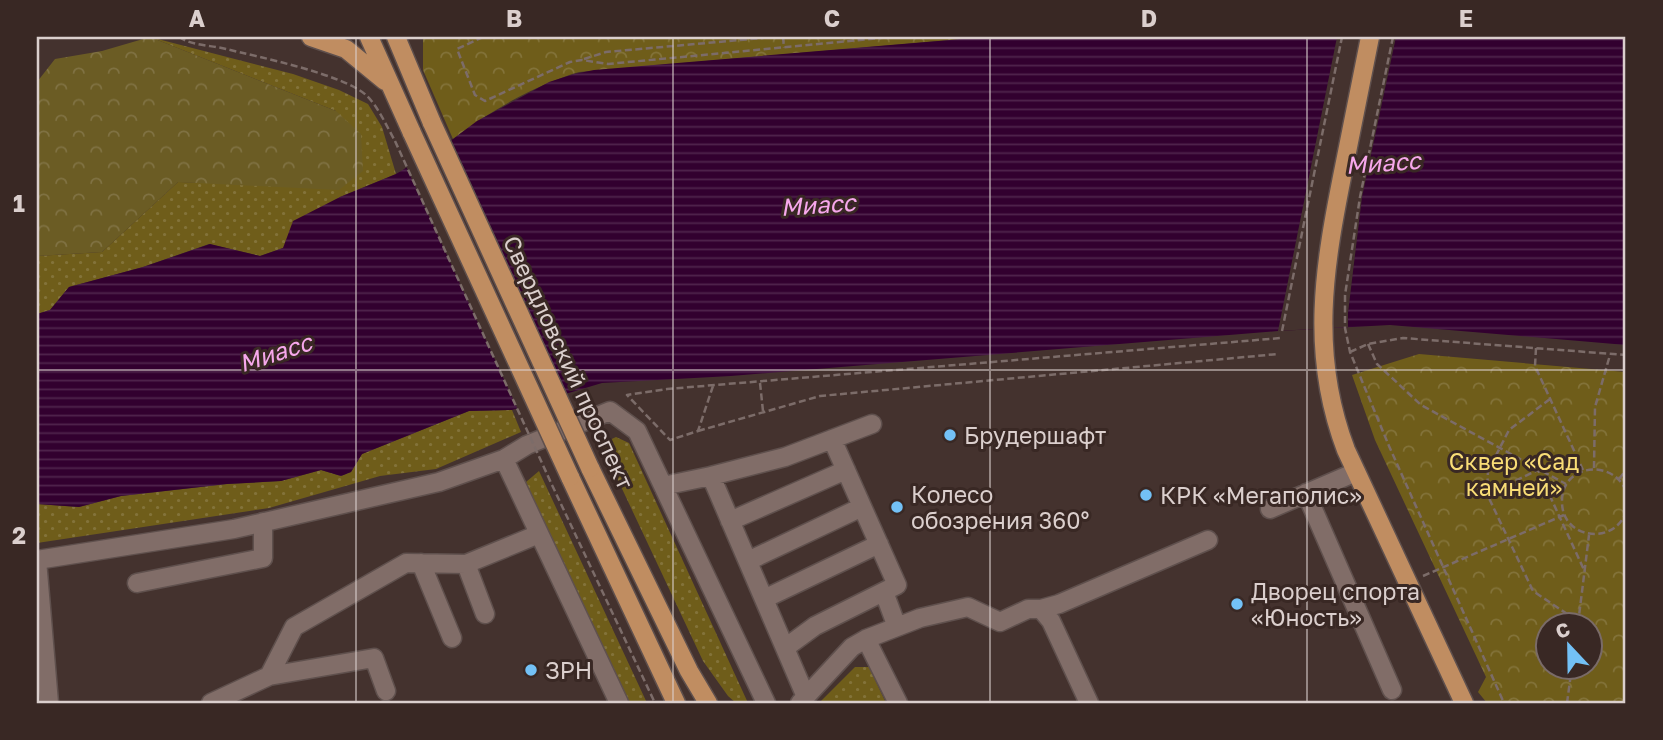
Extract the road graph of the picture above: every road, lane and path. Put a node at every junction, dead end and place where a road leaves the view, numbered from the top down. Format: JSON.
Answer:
{"nodes":[{"id":1,"x":179,"y":37,"type":"edge"},
{"id":2,"x":311,"y":37,"type":"edge"},
{"id":3,"x":369,"y":37,"type":"edge"},
{"id":4,"x":482,"y":37,"type":"edge"},
{"id":5,"x":775,"y":37,"type":"edge"},
{"id":6,"x":783,"y":37,"type":"edge"},
{"id":7,"x":891,"y":37,"type":"edge"},
{"id":8,"x":1342,"y":37,"type":"edge"},
{"id":9,"x":1370,"y":37,"type":"edge"},
{"id":10,"x":1393,"y":37,"type":"edge"},
{"id":11,"x":398,"y":38,"type":"edge"},
{"id":12,"x":474,"y":38,"type":"edge"},
{"id":13,"x":784,"y":48,"type":"junction"},
{"id":14,"x":582,"y":60,"type":"junction"},
{"id":15,"x":391,"y":86,"type":"junction"},
{"id":16,"x":1282,"y":331,"type":"dead end"},
{"id":17,"x":1281,"y":338,"type":"dead end"},
{"id":18,"x":1368,"y":344,"type":"junction"},
{"id":19,"x":1536,"y":347,"type":"junction"},
{"id":20,"x":1350,"y":352,"type":"junction"},
{"id":21,"x":1278,"y":354,"type":"dead end"},
{"id":22,"x":1610,"y":354,"type":"junction"},
{"id":23,"x":1626,"y":355,"type":"edge"},
{"id":24,"x":760,"y":382,"type":"junction"},
{"id":25,"x":713,"y":386,"type":"junction"},
{"id":26,"x":1550,"y":399,"type":"junction"},
{"id":27,"x":763,"y":411,"type":"junction"},
{"id":28,"x":872,"y":424,"type":"dead end"},
{"id":29,"x":698,"y":431,"type":"junction"},
{"id":30,"x":832,"y":439,"type":"junction"},
{"id":31,"x":1498,"y":447,"type":"junction"},
{"id":32,"x":504,"y":459,"type":"junction"},
{"id":33,"x":1594,"y":468,"type":"junction"},
{"id":34,"x":846,"y":470,"type":"junction"},
{"id":35,"x":1538,"y":470,"type":"junction"},
{"id":36,"x":1583,"y":470,"type":"junction"},
{"id":37,"x":1626,"y":470,"type":"edge"},
{"id":38,"x":1356,"y":472,"type":"junction"},
{"id":39,"x":711,"y":476,"type":"junction"},
{"id":40,"x":1619,"y":479,"type":"junction"},
{"id":41,"x":1625,"y":483,"type":"edge"},
{"id":42,"x":1566,"y":484,"type":"junction"},
{"id":43,"x":663,"y":486,"type":"junction"},
{"id":44,"x":1626,"y":491,"type":"edge"},
{"id":45,"x":1306,"y":493,"type":"junction"},
{"id":46,"x":1487,"y":494,"type":"junction"},
{"id":47,"x":862,"y":508,"type":"junction"},
{"id":48,"x":1270,"y":509,"type":"dead end"},
{"id":49,"x":1626,"y":515,"type":"edge"},
{"id":50,"x":1562,"y":516,"type":"junction"},
{"id":51,"x":730,"y":521,"type":"junction"},
{"id":52,"x":263,"y":522,"type":"junction"},
{"id":53,"x":540,"y":534,"type":"junction"},
{"id":54,"x":1589,"y":535,"type":"junction"},
{"id":55,"x":1208,"y":540,"type":"dead end"},
{"id":56,"x":1508,"y":540,"type":"junction"},
{"id":57,"x":879,"y":544,"type":"junction"},
{"id":58,"x":37,"y":560,"type":"edge"},
{"id":59,"x":748,"y":561,"type":"junction"},
{"id":60,"x":421,"y":563,"type":"junction"},
{"id":61,"x":466,"y":564,"type":"junction"},
{"id":62,"x":1443,"y":569,"type":"junction"},
{"id":63,"x":1585,"y":572,"type":"junction"},
{"id":64,"x":137,"y":583,"type":"dead end"},
{"id":65,"x":1407,"y":583,"type":"junction"},
{"id":66,"x":884,"y":592,"type":"junction"},
{"id":67,"x":764,"y":598,"type":"junction"},
{"id":68,"x":1041,"y":609,"type":"junction"},
{"id":69,"x":1559,"y":610,"type":"edge"},
{"id":70,"x":1580,"y":610,"type":"edge"},
{"id":71,"x":485,"y":614,"type":"dead end"},
{"id":72,"x":897,"y":627,"type":"junction"},
{"id":73,"x":452,"y":638,"type":"dead end"},
{"id":74,"x":866,"y":639,"type":"junction"},
{"id":75,"x":785,"y":648,"type":"junction"},
{"id":76,"x":269,"y":676,"type":"junction"},
{"id":77,"x":1571,"y":680,"type":"edge"},
{"id":78,"x":1392,"y":690,"type":"dead end"},
{"id":79,"x":386,"y":691,"type":"dead end"},
{"id":80,"x":803,"y":700,"type":"edge"},
{"id":81,"x":49,"y":703,"type":"edge"},
{"id":82,"x":211,"y":703,"type":"edge"},
{"id":83,"x":619,"y":703,"type":"edge"},
{"id":84,"x":655,"y":703,"type":"edge"},
{"id":85,"x":676,"y":703,"type":"edge"},
{"id":86,"x":708,"y":703,"type":"edge"},
{"id":87,"x":766,"y":703,"type":"edge"},
{"id":88,"x":898,"y":703,"type":"edge"},
{"id":89,"x":1090,"y":703,"type":"edge"},
{"id":90,"x":1464,"y":703,"type":"edge"},
{"id":91,"x":1504,"y":703,"type":"edge"},
{"id":92,"x":1567,"y":703,"type":"edge"}],
"edges":[{"from":1,"to":84,"type":"path","bridge":true},
{"from":2,"to":15,"type":"main road"},
{"from":3,"to":15,"type":"main road","name":"Свердловский проспект"},
{"from":4,"to":12,"type":"path"},
{"from":5,"to":14,"type":"path"},
{"from":6,"to":13,"type":"path"},
{"from":7,"to":13,"type":"path"},
{"from":8,"to":16,"type":"path"},
{"from":9,"to":38,"type":"main road"},
{"from":10,"to":20,"type":"path"},
{"from":11,"to":86,"type":"main road","name":"Свердловский проспект","bridge":true},
{"from":12,"to":14,"type":"path"},
{"from":13,"to":14,"type":"path"},
{"from":15,"to":85,"type":"main road","name":"Свердловский проспект","bridge":true},
{"from":17,"to":24,"type":"path"},
{"from":18,"to":19,"type":"path"},
{"from":18,"to":20,"type":"path"},
{"from":18,"to":31,"type":"path"},
{"from":19,"to":22,"type":"path"},
{"from":19,"to":26,"type":"path"},
{"from":20,"to":62,"type":"path"},
{"from":21,"to":27,"type":"path"},
{"from":22,"to":23,"type":"path"},
{"from":22,"to":33,"type":"path"},
{"from":24,"to":25,"type":"path"},
{"from":24,"to":27,"type":"path"},
{"from":25,"to":29,"type":"path"},
{"from":25,"to":29,"type":"path"},
{"from":26,"to":31,"type":"path"},
{"from":26,"to":36,"type":"path"},
{"from":27,"to":29,"type":"path"},
{"from":28,"to":30,"type":"lane"},
{"from":30,"to":34,"type":"lane"},
{"from":30,"to":39,"type":"lane"},
{"from":31,"to":35,"type":"path"},
{"from":31,"to":46,"type":"path"},
{"from":32,"to":43,"type":"lane"},
{"from":32,"to":52,"type":"lane"},
{"from":32,"to":53,"type":"lane"},
{"from":33,"to":36,"type":"path"},
{"from":33,"to":40,"type":"path"},
{"from":34,"to":47,"type":"lane"},
{"from":34,"to":51,"type":"lane"},
{"from":35,"to":42,"type":"path"},
{"from":35,"to":46,"type":"path"},
{"from":35,"to":50,"type":"path"},
{"from":36,"to":42,"type":"path"},
{"from":37,"to":40,"type":"path"},
{"from":38,"to":45,"type":"lane"},
{"from":38,"to":65,"type":"main road"},
{"from":39,"to":43,"type":"lane"},
{"from":39,"to":51,"type":"lane"},
{"from":40,"to":41,"type":"path"},
{"from":41,"to":44,"type":"path"},
{"from":42,"to":50,"type":"path"},
{"from":43,"to":87,"type":"lane"},
{"from":45,"to":48,"type":"lane"},
{"from":45,"to":78,"type":"lane"},
{"from":46,"to":56,"type":"path"},
{"from":47,"to":57,"type":"lane"},
{"from":47,"to":59,"type":"lane"},
{"from":49,"to":54,"type":"path"},
{"from":50,"to":54,"type":"path"},
{"from":50,"to":56,"type":"path"},
{"from":50,"to":63,"type":"path"},
{"from":51,"to":59,"type":"lane"},
{"from":52,"to":58,"type":"lane"},
{"from":52,"to":64,"type":"lane"},
{"from":53,"to":61,"type":"lane"},
{"from":53,"to":83,"type":"lane"},
{"from":54,"to":63,"type":"path"},
{"from":55,"to":68,"type":"lane"},
{"from":56,"to":62,"type":"path"},
{"from":56,"to":69,"type":"path"},
{"from":57,"to":66,"type":"lane"},
{"from":57,"to":67,"type":"lane"},
{"from":58,"to":81,"type":"lane"},
{"from":59,"to":67,"type":"lane"},
{"from":60,"to":61,"type":"lane"},
{"from":60,"to":73,"type":"lane"},
{"from":60,"to":76,"type":"lane"},
{"from":61,"to":71,"type":"lane"},
{"from":62,"to":65,"type":"path"},
{"from":62,"to":91,"type":"path"},
{"from":63,"to":70,"type":"path"},
{"from":65,"to":90,"type":"main road"},
{"from":66,"to":72,"type":"lane"},
{"from":66,"to":75,"type":"lane"},
{"from":67,"to":75,"type":"lane"},
{"from":68,"to":72,"type":"lane"},
{"from":68,"to":89,"type":"lane"},
{"from":72,"to":74,"type":"lane"},
{"from":74,"to":80,"type":"lane"},
{"from":74,"to":88,"type":"lane"},
{"from":75,"to":80,"type":"lane"},
{"from":76,"to":79,"type":"lane"},
{"from":76,"to":82,"type":"lane"},
{"from":77,"to":92,"type":"path"}]}
